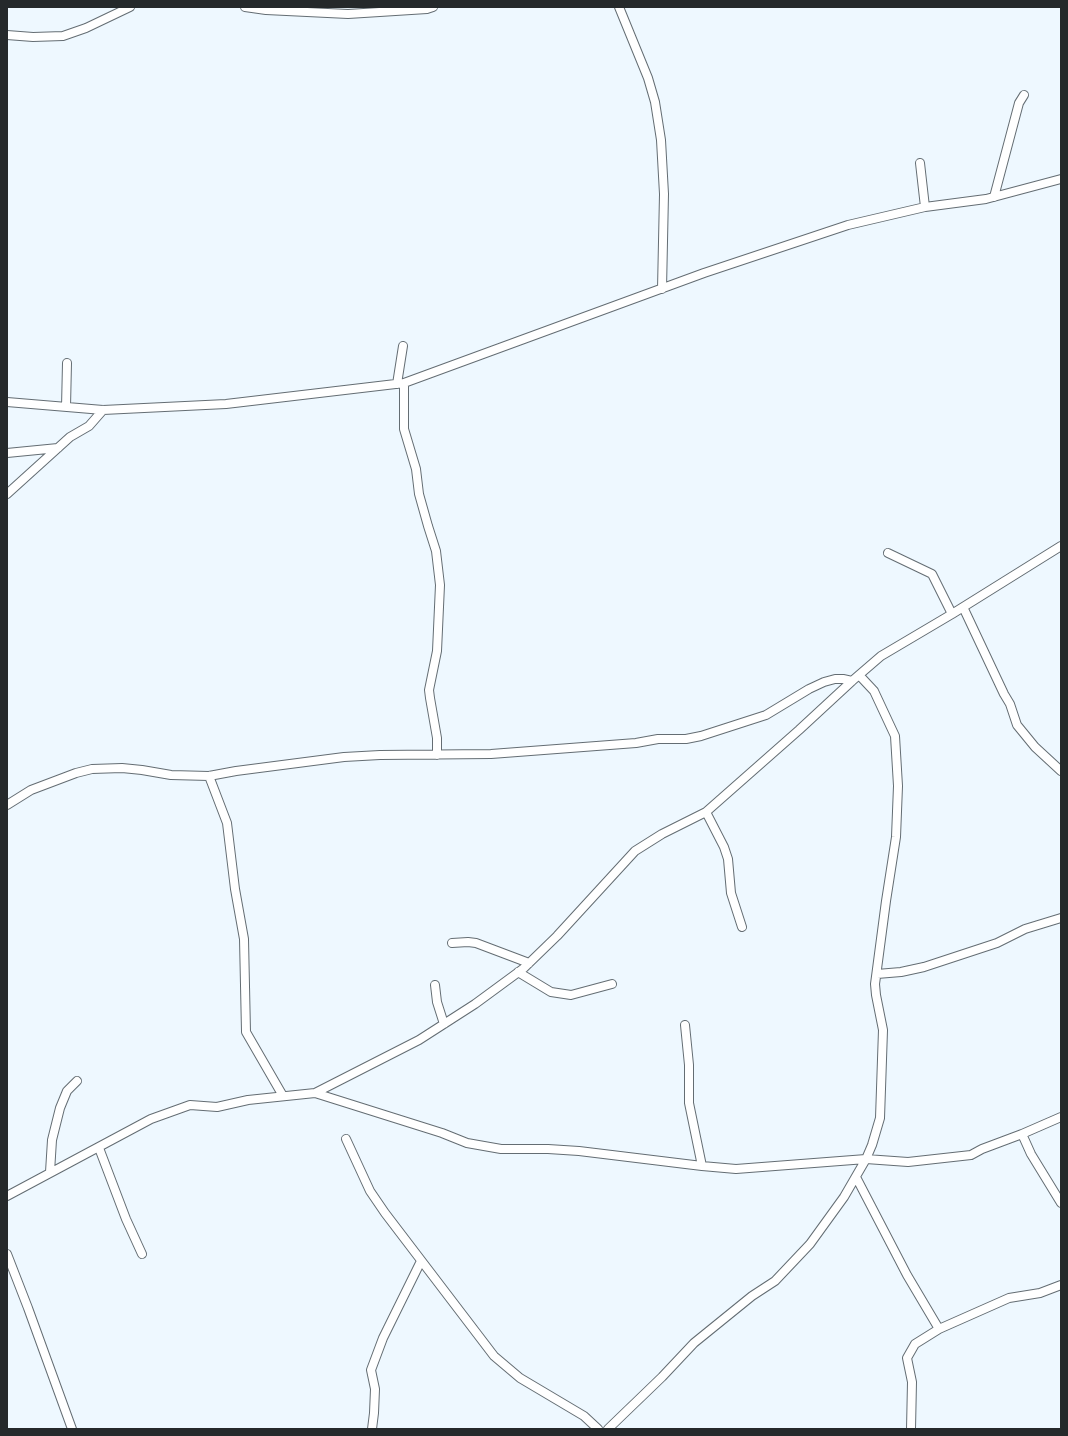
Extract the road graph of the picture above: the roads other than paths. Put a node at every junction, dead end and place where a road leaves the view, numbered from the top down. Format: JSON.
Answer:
{"nodes":[{"id":1,"x":130,"y":7,"type":"edge"},
{"id":2,"x":245,"y":7,"type":"edge"},
{"id":3,"x":433,"y":7,"type":"edge"},
{"id":4,"x":619,"y":7,"type":"edge"},
{"id":5,"x":7,"y":35,"type":"edge"},
{"id":6,"x":1024,"y":95,"type":"dead end"},
{"id":7,"x":920,"y":163,"type":"dead end"},
{"id":8,"x":1061,"y":179,"type":"edge"},
{"id":9,"x":994,"y":197,"type":"junction"},
{"id":10,"x":925,"y":207,"type":"junction"},
{"id":11,"x":662,"y":289,"type":"junction"},
{"id":12,"x":403,"y":346,"type":"dead end"},
{"id":13,"x":67,"y":363,"type":"dead end"},
{"id":14,"x":400,"y":384,"type":"junction"},
{"id":15,"x":7,"y":402,"type":"edge"},
{"id":16,"x":66,"y":407,"type":"junction"},
{"id":17,"x":103,"y":410,"type":"junction"},
{"id":18,"x":58,"y":448,"type":"junction"},
{"id":19,"x":7,"y":453,"type":"edge"},
{"id":20,"x":7,"y":494,"type":"edge"},
{"id":21,"x":1061,"y":546,"type":"edge"},
{"id":22,"x":888,"y":553,"type":"dead end"},
{"id":23,"x":963,"y":607,"type":"junction"},
{"id":24,"x":952,"y":614,"type":"junction"},
{"id":25,"x":858,"y":675,"type":"junction"},
{"id":26,"x":852,"y":681,"type":"junction"},
{"id":27,"x":437,"y":755,"type":"junction"},
{"id":28,"x":1060,"y":768,"type":"edge"},
{"id":29,"x":210,"y":776,"type":"junction"},
{"id":30,"x":7,"y":805,"type":"edge"},
{"id":31,"x":706,"y":812,"type":"junction"},
{"id":32,"x":1061,"y":918,"type":"edge"},
{"id":33,"x":742,"y":927,"type":"dead end"},
{"id":34,"x":452,"y":943,"type":"dead end"},
{"id":35,"x":529,"y":963,"type":"junction"},
{"id":36,"x":518,"y":972,"type":"junction"},
{"id":37,"x":876,"y":974,"type":"junction"},
{"id":38,"x":612,"y":984,"type":"dead end"},
{"id":39,"x":435,"y":985,"type":"dead end"},
{"id":40,"x":444,"y":1024,"type":"junction"},
{"id":41,"x":685,"y":1025,"type":"dead end"},
{"id":42,"x":76,"y":1081,"type":"dead end"},
{"id":43,"x":315,"y":1093,"type":"junction"},
{"id":44,"x":283,"y":1096,"type":"junction"},
{"id":45,"x":1061,"y":1117,"type":"edge"},
{"id":46,"x":1022,"y":1134,"type":"junction"},
{"id":47,"x":346,"y":1138,"type":"dead end"},
{"id":48,"x":99,"y":1148,"type":"junction"},
{"id":49,"x":866,"y":1159,"type":"junction"},
{"id":50,"x":702,"y":1166,"type":"junction"},
{"id":51,"x":50,"y":1172,"type":"junction"},
{"id":52,"x":856,"y":1177,"type":"junction"},
{"id":53,"x":7,"y":1196,"type":"edge"},
{"id":54,"x":1061,"y":1204,"type":"edge"},
{"id":55,"x":7,"y":1254,"type":"edge"},
{"id":56,"x":142,"y":1254,"type":"dead end"},
{"id":57,"x":421,"y":1261,"type":"junction"},
{"id":58,"x":1061,"y":1285,"type":"edge"},
{"id":59,"x":939,"y":1329,"type":"junction"},
{"id":60,"x":72,"y":1429,"type":"edge"},
{"id":61,"x":372,"y":1429,"type":"edge"},
{"id":62,"x":598,"y":1429,"type":"edge"},
{"id":63,"x":608,"y":1429,"type":"edge"},
{"id":64,"x":911,"y":1429,"type":"edge"}],
"edges":[{"from":1,"to":5,"type":"street"},
{"from":2,"to":3,"type":"street"},
{"from":4,"to":11,"type":"street"},
{"from":6,"to":9,"type":"street"},
{"from":7,"to":10,"type":"street"},
{"from":8,"to":9,"type":"street"},
{"from":9,"to":10,"type":"street"},
{"from":10,"to":11,"type":"street"},
{"from":11,"to":14,"type":"street"},
{"from":12,"to":14,"type":"street"},
{"from":13,"to":16,"type":"street"},
{"from":14,"to":17,"type":"street"},
{"from":14,"to":27,"type":"street"},
{"from":15,"to":16,"type":"street"},
{"from":16,"to":17,"type":"street"},
{"from":17,"to":18,"type":"street"},
{"from":18,"to":19,"type":"street"},
{"from":18,"to":20,"type":"street"},
{"from":21,"to":23,"type":"street"},
{"from":22,"to":24,"type":"street"},
{"from":23,"to":24,"type":"street"},
{"from":23,"to":28,"type":"street"},
{"from":24,"to":25,"type":"street"},
{"from":25,"to":26,"type":"street"},
{"from":25,"to":37,"type":"street"},
{"from":26,"to":27,"type":"street"},
{"from":26,"to":31,"type":"street"},
{"from":27,"to":29,"type":"street"},
{"from":29,"to":30,"type":"street"},
{"from":29,"to":44,"type":"street"},
{"from":31,"to":33,"type":"street"},
{"from":31,"to":35,"type":"street"},
{"from":32,"to":37,"type":"street"},
{"from":34,"to":35,"type":"street"},
{"from":35,"to":36,"type":"street"},
{"from":36,"to":38,"type":"street"},
{"from":36,"to":40,"type":"street"},
{"from":37,"to":49,"type":"street"},
{"from":39,"to":40,"type":"street"},
{"from":40,"to":43,"type":"street"},
{"from":41,"to":50,"type":"street"},
{"from":42,"to":51,"type":"street"},
{"from":43,"to":44,"type":"street"},
{"from":43,"to":50,"type":"street"},
{"from":44,"to":48,"type":"street"},
{"from":45,"to":46,"type":"street"},
{"from":46,"to":49,"type":"street"},
{"from":46,"to":54,"type":"street"},
{"from":47,"to":57,"type":"street"},
{"from":48,"to":51,"type":"street"},
{"from":48,"to":56,"type":"street"},
{"from":49,"to":50,"type":"street"},
{"from":49,"to":52,"type":"street"},
{"from":51,"to":53,"type":"street"},
{"from":52,"to":59,"type":"street"},
{"from":52,"to":63,"type":"street"},
{"from":55,"to":60,"type":"street"},
{"from":57,"to":61,"type":"street"},
{"from":57,"to":62,"type":"street"},
{"from":58,"to":59,"type":"street"},
{"from":59,"to":64,"type":"street"}]}
